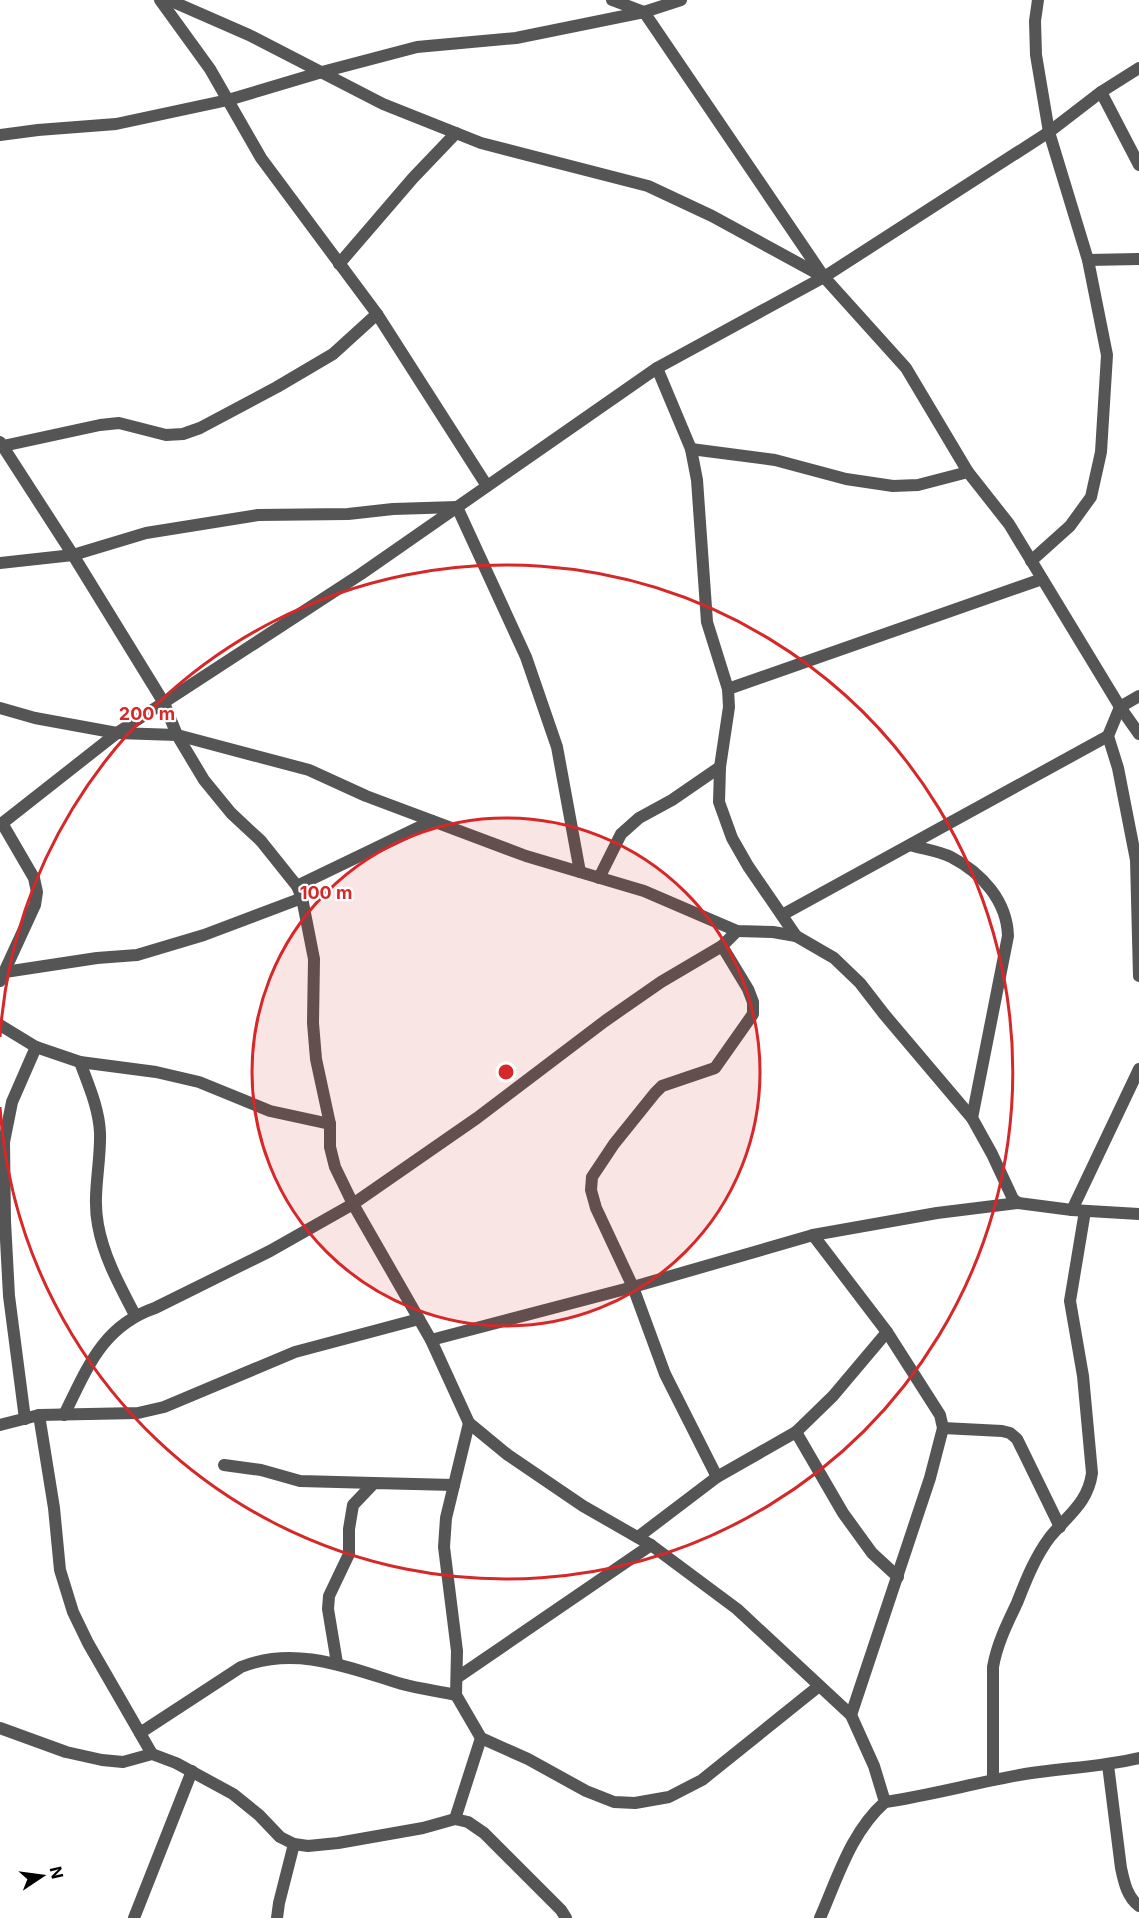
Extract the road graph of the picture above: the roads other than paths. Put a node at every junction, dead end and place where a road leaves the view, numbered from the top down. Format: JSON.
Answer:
{"nodes":[{"id":1,"x":160,"y":0,"type":"edge"},
{"id":2,"x":169,"y":0,"type":"edge"},
{"id":3,"x":612,"y":0,"type":"edge"},
{"id":4,"x":681,"y":0,"type":"edge"},
{"id":5,"x":1038,"y":0,"type":"edge"},
{"id":6,"x":644,"y":12,"type":"junction"},
{"id":7,"x":1139,"y":68,"type":"edge"},
{"id":8,"x":322,"y":72,"type":"junction"},
{"id":9,"x":1101,"y":92,"type":"junction"},
{"id":10,"x":228,"y":100,"type":"junction"},
{"id":11,"x":1049,"y":132,"type":"junction"},
{"id":12,"x":456,"y":133,"type":"junction"},
{"id":13,"x":0,"y":135,"type":"edge"},
{"id":14,"x":1139,"y":165,"type":"edge"},
{"id":15,"x":1139,"y":259,"type":"edge"},
{"id":16,"x":1088,"y":260,"type":"junction"},
{"id":17,"x":339,"y":264,"type":"junction"},
{"id":18,"x":824,"y":277,"type":"junction"},
{"id":19,"x":377,"y":314,"type":"junction"},
{"id":20,"x":657,"y":368,"type":"junction"},
{"id":21,"x":2,"y":445,"type":"edge"},
{"id":22,"x":691,"y":449,"type":"junction"},
{"id":23,"x":968,"y":472,"type":"junction"},
{"id":24,"x":487,"y":486,"type":"junction"},
{"id":25,"x":457,"y":507,"type":"junction"},
{"id":26,"x":73,"y":555,"type":"junction"},
{"id":27,"x":1031,"y":561,"type":"junction"},
{"id":28,"x":0,"y":563,"type":"edge"},
{"id":29,"x":1042,"y":579,"type":"junction"},
{"id":30,"x":728,"y":689,"type":"junction"},
{"id":31,"x":1139,"y":696,"type":"edge"},
{"id":32,"x":164,"y":703,"type":"junction"},
{"id":33,"x":0,"y":708,"type":"edge"},
{"id":34,"x":1120,"y":708,"type":"junction"},
{"id":35,"x":117,"y":733,"type":"junction"},
{"id":36,"x":1139,"y":734,"type":"edge"},
{"id":37,"x":177,"y":735,"type":"junction"},
{"id":38,"x":1108,"y":736,"type":"junction"},
{"id":39,"x":720,"y":767,"type":"junction"},
{"id":40,"x":432,"y":821,"type":"junction"},
{"id":41,"x":1,"y":824,"type":"edge"},
{"id":42,"x":910,"y":845,"type":"junction"},
{"id":43,"x":580,"y":872,"type":"junction"},
{"id":44,"x":600,"y":878,"type":"junction"},
{"id":45,"x":297,"y":885,"type":"junction"},
{"id":46,"x":302,"y":898,"type":"junction"},
{"id":47,"x":782,"y":915,"type":"junction"},
{"id":48,"x":737,"y":932,"type":"junction"},
{"id":49,"x":796,"y":936,"type":"junction"},
{"id":50,"x":722,"y":946,"type":"junction"},
{"id":51,"x":1139,"y":976,"type":"edge"},
{"id":52,"x":3,"y":977,"type":"edge"},
{"id":53,"x":0,"y":1025,"type":"edge"},
{"id":54,"x":36,"y":1047,"type":"junction"},
{"id":55,"x":80,"y":1062,"type":"junction"},
{"id":56,"x":1139,"y":1069,"type":"edge"},
{"id":57,"x":972,"y":1118,"type":"junction"},
{"id":58,"x":330,"y":1124,"type":"junction"},
{"id":59,"x":1018,"y":1203,"type":"junction"},
{"id":60,"x":353,"y":1204,"type":"junction"},
{"id":61,"x":1072,"y":1210,"type":"junction"},
{"id":62,"x":1085,"y":1211,"type":"junction"},
{"id":63,"x":1139,"y":1214,"type":"edge"},
{"id":64,"x":3,"y":1220,"type":"edge"},
{"id":65,"x":813,"y":1235,"type":"junction"},
{"id":66,"x":633,"y":1287,"type":"junction"},
{"id":67,"x":135,"y":1315,"type":"junction"},
{"id":68,"x":419,"y":1319,"type":"junction"},
{"id":69,"x":888,"y":1332,"type":"junction"},
{"id":70,"x":431,"y":1340,"type":"junction"},
{"id":71,"x":64,"y":1414,"type":"junction"},
{"id":72,"x":39,"y":1415,"type":"junction"},
{"id":73,"x":25,"y":1419,"type":"junction"},
{"id":74,"x":469,"y":1422,"type":"junction"},
{"id":75,"x":0,"y":1425,"type":"edge"},
{"id":76,"x":943,"y":1428,"type":"junction"},
{"id":77,"x":796,"y":1432,"type":"junction"},
{"id":78,"x":224,"y":1466,"type":"dead end"},
{"id":79,"x":717,"y":1477,"type":"junction"},
{"id":80,"x":374,"y":1483,"type":"junction"},
{"id":81,"x":454,"y":1485,"type":"junction"},
{"id":82,"x":1060,"y":1527,"type":"junction"},
{"id":83,"x":638,"y":1537,"type":"junction"},
{"id":84,"x":651,"y":1545,"type":"junction"},
{"id":85,"x":898,"y":1577,"type":"junction"},
{"id":86,"x":337,"y":1663,"type":"junction"},
{"id":87,"x":458,"y":1677,"type":"junction"},
{"id":88,"x":819,"y":1686,"type":"junction"},
{"id":89,"x":456,"y":1695,"type":"junction"},
{"id":90,"x":850,"y":1715,"type":"junction"},
{"id":91,"x":0,"y":1728,"type":"edge"},
{"id":92,"x":140,"y":1733,"type":"junction"},
{"id":93,"x":482,"y":1738,"type":"junction"},
{"id":94,"x":152,"y":1754,"type":"junction"},
{"id":95,"x":1139,"y":1758,"type":"edge"},
{"id":96,"x":1108,"y":1765,"type":"junction"},
{"id":97,"x":192,"y":1772,"type":"junction"},
{"id":98,"x":993,"y":1780,"type":"junction"},
{"id":99,"x":885,"y":1802,"type":"junction"},
{"id":100,"x":455,"y":1820,"type":"junction"},
{"id":101,"x":294,"y":1844,"type":"junction"},
{"id":102,"x":1139,"y":1906,"type":"edge"},
{"id":103,"x":134,"y":1918,"type":"edge"},
{"id":104,"x":277,"y":1918,"type":"edge"},
{"id":105,"x":566,"y":1918,"type":"edge"},
{"id":106,"x":820,"y":1918,"type":"edge"}],
"edges":[{"from":1,"to":10,"type":"street"},
{"from":2,"to":8,"type":"street"},
{"from":3,"to":6,"type":"street"},
{"from":4,"to":6,"type":"street"},
{"from":5,"to":11,"type":"street"},
{"from":6,"to":8,"type":"street"},
{"from":6,"to":18,"type":"street"},
{"from":7,"to":9,"type":"street"},
{"from":8,"to":10,"type":"street"},
{"from":8,"to":12,"type":"street"},
{"from":9,"to":11,"type":"street"},
{"from":9,"to":14,"type":"street"},
{"from":10,"to":13,"type":"street"},
{"from":10,"to":17,"type":"street"},
{"from":11,"to":16,"type":"street"},
{"from":11,"to":18,"type":"street"},
{"from":12,"to":17,"type":"street"},
{"from":12,"to":18,"type":"street"},
{"from":15,"to":16,"type":"street"},
{"from":16,"to":27,"type":"street"},
{"from":17,"to":19,"type":"street"},
{"from":18,"to":20,"type":"street"},
{"from":18,"to":23,"type":"street"},
{"from":19,"to":21,"type":"street"},
{"from":19,"to":24,"type":"street"},
{"from":20,"to":22,"type":"street"},
{"from":20,"to":24,"type":"street"},
{"from":21,"to":26,"type":"street"},
{"from":22,"to":23,"type":"street"},
{"from":22,"to":30,"type":"street"},
{"from":23,"to":27,"type":"street"},
{"from":24,"to":25,"type":"street"},
{"from":25,"to":26,"type":"street"},
{"from":25,"to":32,"type":"street"},
{"from":25,"to":43,"type":"street"},
{"from":26,"to":28,"type":"street"},
{"from":26,"to":32,"type":"street"},
{"from":27,"to":29,"type":"street"},
{"from":29,"to":30,"type":"street"},
{"from":29,"to":34,"type":"street"},
{"from":30,"to":39,"type":"street"},
{"from":31,"to":34,"type":"street"},
{"from":32,"to":35,"type":"street"},
{"from":32,"to":37,"type":"street"},
{"from":33,"to":35,"type":"street"},
{"from":34,"to":36,"type":"street"},
{"from":34,"to":38,"type":"street"},
{"from":35,"to":37,"type":"street"},
{"from":35,"to":41,"type":"street"},
{"from":37,"to":40,"type":"street"},
{"from":37,"to":45,"type":"street"},
{"from":38,"to":42,"type":"street"},
{"from":38,"to":51,"type":"street"},
{"from":39,"to":44,"type":"street"},
{"from":39,"to":47,"type":"street"},
{"from":40,"to":43,"type":"street"},
{"from":40,"to":45,"type":"street"},
{"from":41,"to":52,"type":"street"},
{"from":42,"to":47,"type":"street"},
{"from":42,"to":57,"type":"street"},
{"from":43,"to":44,"type":"street"},
{"from":44,"to":48,"type":"street"},
{"from":45,"to":46,"type":"street"},
{"from":46,"to":52,"type":"street"},
{"from":46,"to":58,"type":"street"},
{"from":47,"to":49,"type":"street"},
{"from":48,"to":49,"type":"street"},
{"from":48,"to":50,"type":"street"},
{"from":49,"to":57,"type":"street"},
{"from":50,"to":60,"type":"street"},
{"from":50,"to":66,"type":"street"},
{"from":53,"to":54,"type":"street"},
{"from":54,"to":55,"type":"street"},
{"from":54,"to":64,"type":"street"},
{"from":55,"to":58,"type":"street"},
{"from":55,"to":67,"type":"street"},
{"from":56,"to":61,"type":"street"},
{"from":57,"to":59,"type":"street"},
{"from":58,"to":60,"type":"street"},
{"from":59,"to":61,"type":"street"},
{"from":59,"to":65,"type":"street"},
{"from":60,"to":67,"type":"street"},
{"from":60,"to":68,"type":"street"},
{"from":61,"to":62,"type":"street"},
{"from":62,"to":63,"type":"street"},
{"from":62,"to":82,"type":"street"},
{"from":64,"to":73,"type":"street"},
{"from":65,"to":66,"type":"street"},
{"from":65,"to":69,"type":"street"},
{"from":66,"to":70,"type":"street"},
{"from":66,"to":79,"type":"street"},
{"from":67,"to":71,"type":"street"},
{"from":68,"to":70,"type":"street"},
{"from":68,"to":71,"type":"street"},
{"from":69,"to":76,"type":"street"},
{"from":69,"to":77,"type":"street"},
{"from":70,"to":74,"type":"street"},
{"from":71,"to":72,"type":"street"},
{"from":72,"to":73,"type":"street"},
{"from":72,"to":92,"type":"street"},
{"from":73,"to":75,"type":"street"},
{"from":74,"to":81,"type":"street"},
{"from":74,"to":83,"type":"street"},
{"from":76,"to":82,"type":"street"},
{"from":76,"to":85,"type":"street"},
{"from":77,"to":79,"type":"street"},
{"from":77,"to":85,"type":"street"},
{"from":78,"to":80,"type":"street"},
{"from":79,"to":83,"type":"street"},
{"from":80,"to":81,"type":"street"},
{"from":80,"to":86,"type":"street"},
{"from":81,"to":87,"type":"street"},
{"from":82,"to":98,"type":"street"},
{"from":83,"to":84,"type":"street"},
{"from":84,"to":87,"type":"street"},
{"from":84,"to":88,"type":"street"},
{"from":85,"to":90,"type":"street"},
{"from":86,"to":89,"type":"street"},
{"from":86,"to":92,"type":"street"},
{"from":87,"to":89,"type":"street"},
{"from":88,"to":90,"type":"street"},
{"from":88,"to":93,"type":"street"},
{"from":89,"to":93,"type":"street"},
{"from":90,"to":99,"type":"street"},
{"from":91,"to":94,"type":"street"},
{"from":92,"to":94,"type":"street"},
{"from":93,"to":100,"type":"street"},
{"from":94,"to":97,"type":"street"},
{"from":95,"to":96,"type":"street"},
{"from":96,"to":98,"type":"street"},
{"from":96,"to":102,"type":"street"},
{"from":97,"to":101,"type":"street"},
{"from":97,"to":103,"type":"street"},
{"from":98,"to":99,"type":"street"},
{"from":99,"to":106,"type":"street"},
{"from":100,"to":101,"type":"street"},
{"from":100,"to":105,"type":"street"},
{"from":101,"to":104,"type":"street"}]}
